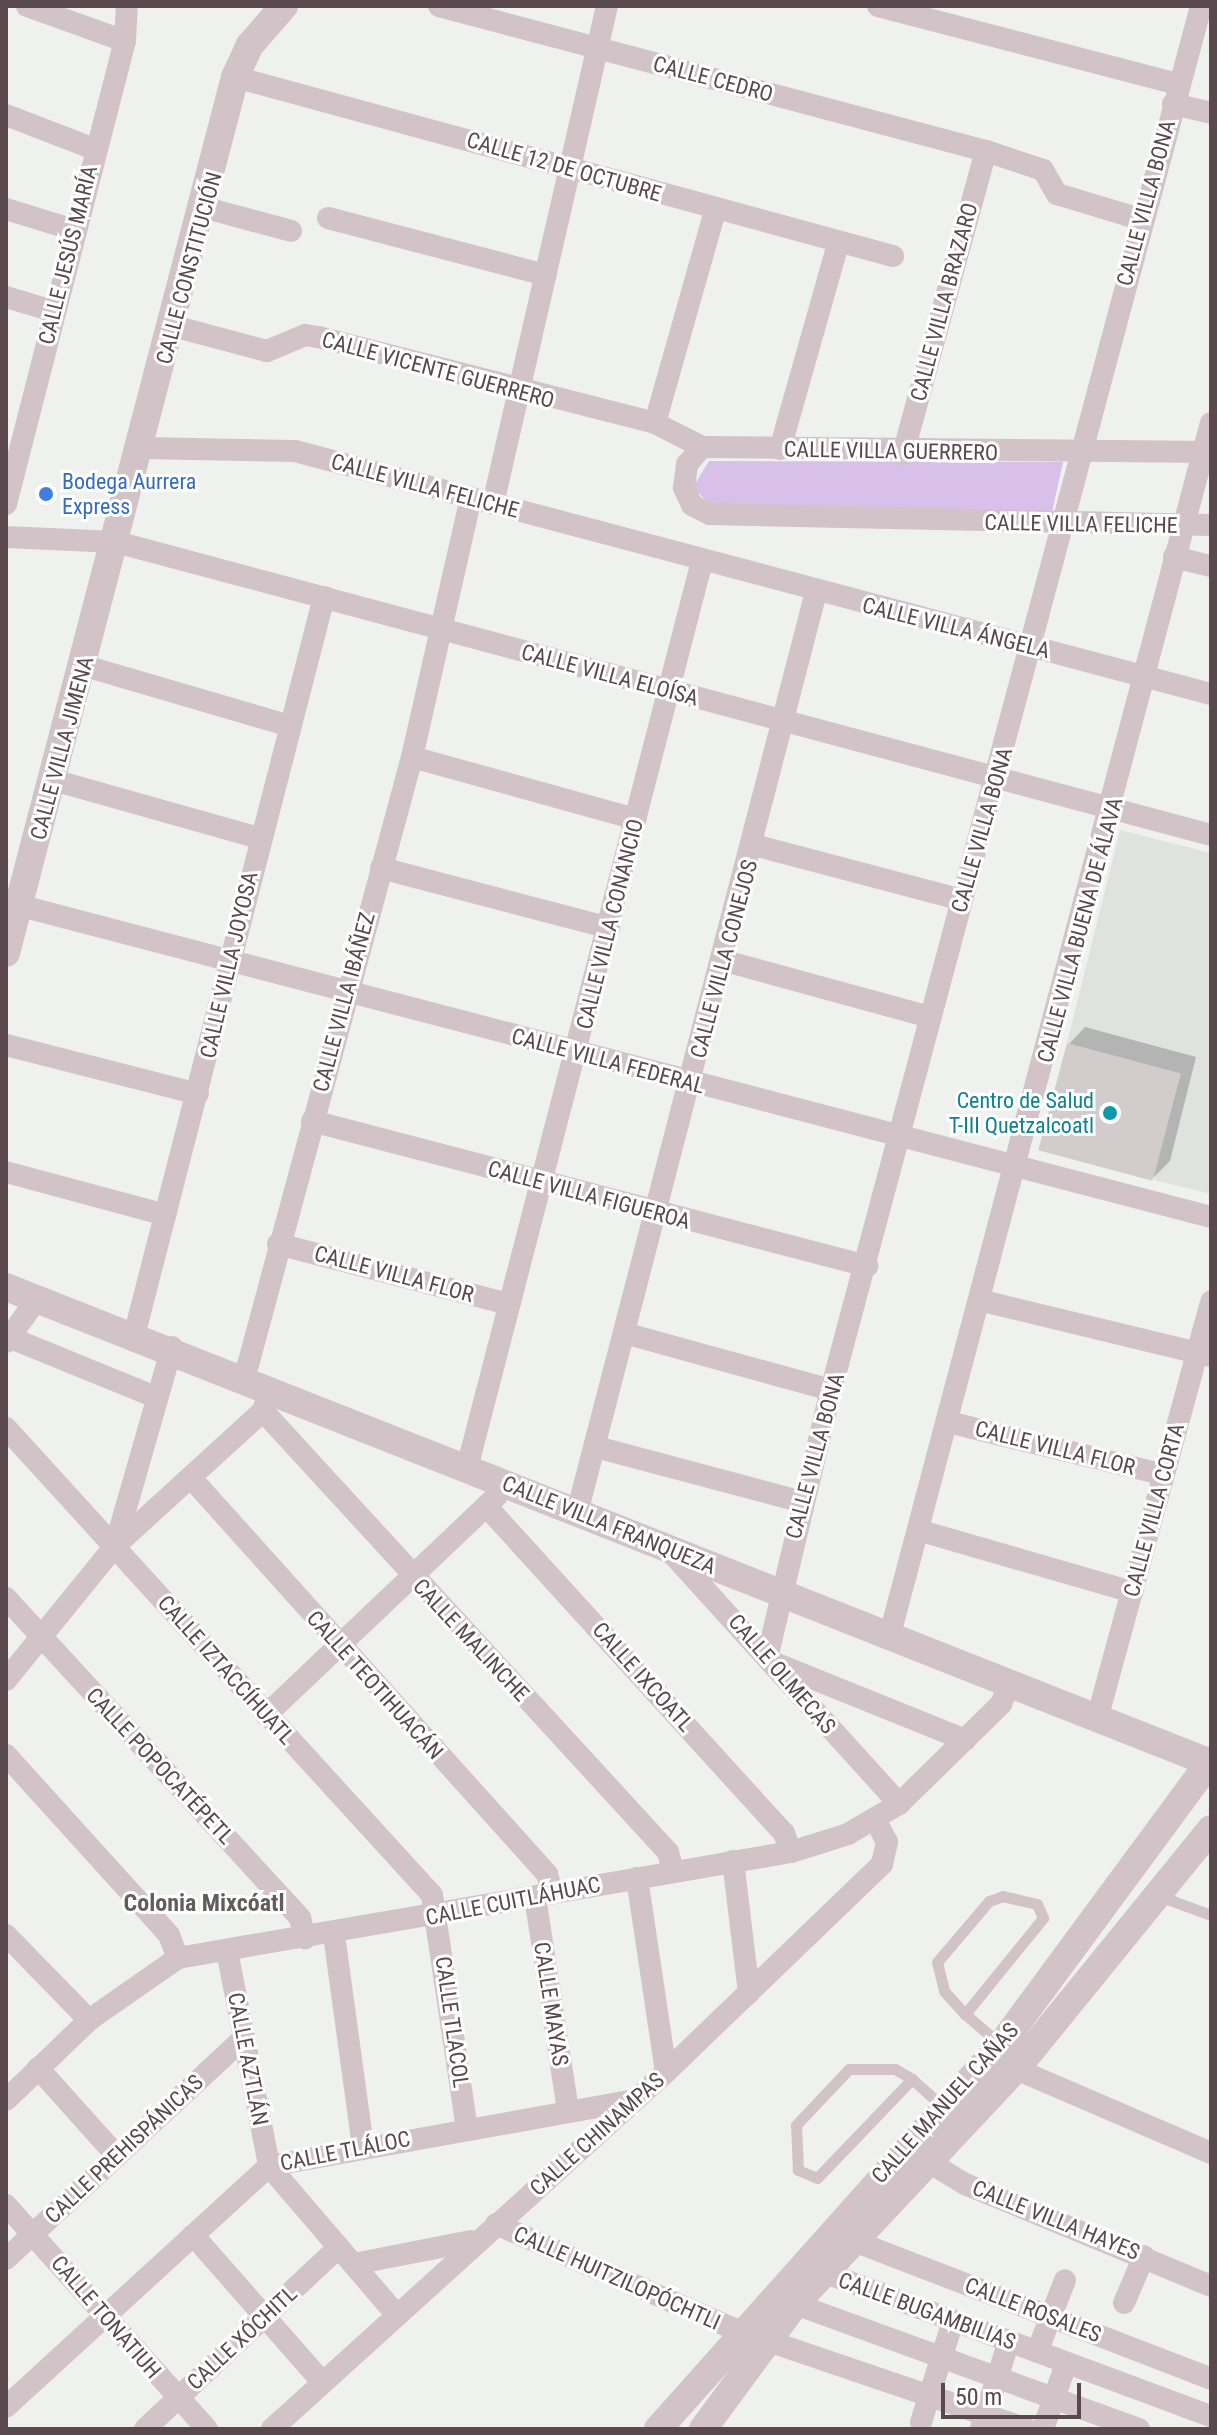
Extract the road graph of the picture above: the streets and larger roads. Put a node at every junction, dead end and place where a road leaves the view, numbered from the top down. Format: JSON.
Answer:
{"nodes":[{"id":1,"x":27,"y":6,"type":"edge"},
{"id":2,"x":127,"y":6,"type":"edge"},
{"id":3,"x":284,"y":6,"type":"edge"},
{"id":4,"x":439,"y":6,"type":"edge"},
{"id":5,"x":607,"y":6,"type":"edge"},
{"id":6,"x":878,"y":6,"type":"edge"},
{"id":7,"x":1201,"y":6,"type":"edge"},
{"id":8,"x":125,"y":41,"type":"junction"},
{"id":9,"x":597,"y":49,"type":"junction"},
{"id":10,"x":235,"y":77,"type":"junction"},
{"id":11,"x":1175,"y":94,"type":"junction"},
{"id":12,"x":1211,"y":113,"type":"edge"},
{"id":13,"x":6,"y":115,"type":"edge"},
{"id":14,"x":94,"y":149,"type":"junction"},
{"id":15,"x":986,"y":151,"type":"junction"},
{"id":16,"x":573,"y":168,"type":"junction"},
{"id":17,"x":206,"y":208,"type":"junction"},
{"id":18,"x":6,"y":209,"type":"edge"},
{"id":19,"x":715,"y":211,"type":"junction"},
{"id":20,"x":328,"y":218,"type":"dead end"},
{"id":21,"x":1140,"y":219,"type":"junction"},
{"id":22,"x":71,"y":229,"type":"junction"},
{"id":23,"x":291,"y":231,"type":"dead end"},
{"id":24,"x":838,"y":244,"type":"junction"},
{"id":25,"x":893,"y":256,"type":"dead end"},
{"id":26,"x":546,"y":275,"type":"junction"},
{"id":27,"x":6,"y":297,"type":"edge"},
{"id":28,"x":53,"y":311,"type":"junction"},
{"id":29,"x":173,"y":326,"type":"junction"},
{"id":30,"x":518,"y":393,"type":"junction"},
{"id":31,"x":17,"y":412,"type":"edge"},
{"id":32,"x":655,"y":423,"type":"junction"},
{"id":33,"x":1211,"y":423,"type":"edge"},
{"id":34,"x":702,"y":447,"type":"junction"},
{"id":35,"x":143,"y":448,"type":"junction"},
{"id":36,"x":780,"y":449,"type":"junction"},
{"id":37,"x":1206,"y":452,"type":"edge"},
{"id":38,"x":1081,"y":453,"type":"junction"},
{"id":39,"x":903,"y":454,"type":"junction"},
{"id":40,"x":471,"y":498,"type":"junction"},
{"id":41,"x":6,"y":504,"type":"edge"},
{"id":42,"x":493,"y":504,"type":"junction"},
{"id":43,"x":1063,"y":525,"type":"junction"},
{"id":44,"x":1211,"y":525,"type":"edge"},
{"id":45,"x":1181,"y":526,"type":"junction"},
{"id":46,"x":6,"y":537,"type":"edge"},
{"id":47,"x":116,"y":542,"type":"junction"},
{"id":48,"x":1174,"y":557,"type":"junction"},
{"id":49,"x":701,"y":565,"type":"junction"},
{"id":50,"x":1211,"y":566,"type":"edge"},
{"id":51,"x":816,"y":592,"type":"junction"},
{"id":52,"x":324,"y":597,"type":"junction"},
{"id":53,"x":439,"y":628,"type":"junction"},
{"id":54,"x":1033,"y":648,"type":"junction"},
{"id":55,"x":85,"y":666,"type":"junction"},
{"id":56,"x":1146,"y":677,"type":"junction"},
{"id":57,"x":669,"y":691,"type":"junction"},
{"id":58,"x":1211,"y":694,"type":"edge"},
{"id":59,"x":785,"y":723,"type":"junction"},
{"id":60,"x":290,"y":726,"type":"junction"},
{"id":61,"x":412,"y":757,"type":"junction"},
{"id":62,"x":998,"y":776,"type":"junction"},
{"id":63,"x":53,"y":780,"type":"junction"},
{"id":64,"x":1112,"y":808,"type":"junction"},
{"id":65,"x":636,"y":819,"type":"junction"},
{"id":66,"x":1211,"y":835,"type":"edge"},
{"id":67,"x":259,"y":838,"type":"junction"},
{"id":68,"x":754,"y":845,"type":"junction"},
{"id":69,"x":381,"y":868,"type":"junction"},
{"id":70,"x":962,"y":900,"type":"junction"},
{"id":71,"x":13,"y":904,"type":"edge"},
{"id":72,"x":609,"y":928,"type":"junction"},
{"id":73,"x":6,"y":953,"type":"edge"},
{"id":74,"x":725,"y":961,"type":"junction"},
{"id":75,"x":230,"y":962,"type":"junction"},
{"id":76,"x":346,"y":992,"type":"junction"},
{"id":77,"x":930,"y":1017,"type":"junction"},
{"id":78,"x":6,"y":1045,"type":"edge"},
{"id":79,"x":579,"y":1053,"type":"junction"},
{"id":80,"x":691,"y":1084,"type":"junction"},
{"id":81,"x":198,"y":1094,"type":"junction"},
{"id":82,"x":312,"y":1121,"type":"junction"},
{"id":83,"x":902,"y":1138,"type":"junction"},
{"id":84,"x":1019,"y":1168,"type":"junction"},
{"id":85,"x":6,"y":1172,"type":"edge"},
{"id":86,"x":540,"y":1183,"type":"junction"},
{"id":87,"x":655,"y":1212,"type":"junction"},
{"id":88,"x":165,"y":1215,"type":"junction"},
{"id":89,"x":1211,"y":1217,"type":"edge"},
{"id":90,"x":278,"y":1244,"type":"junction"},
{"id":91,"x":867,"y":1266,"type":"junction"},
{"id":92,"x":6,"y":1287,"type":"edge"},
{"id":93,"x":37,"y":1299,"type":"junction"},
{"id":94,"x":983,"y":1301,"type":"junction"},
{"id":95,"x":1211,"y":1301,"type":"edge"},
{"id":96,"x":509,"y":1304,"type":"junction"},
{"id":97,"x":135,"y":1332,"type":"junction"},
{"id":98,"x":624,"y":1333,"type":"junction"},
{"id":99,"x":7,"y":1339,"type":"edge"},
{"id":100,"x":172,"y":1347,"type":"junction"},
{"id":101,"x":1204,"y":1355,"type":"edge"},
{"id":102,"x":831,"y":1390,"type":"junction"},
{"id":103,"x":260,"y":1391,"type":"junction"},
{"id":104,"x":153,"y":1396,"type":"junction"},
{"id":105,"x":948,"y":1422,"type":"junction"},
{"id":106,"x":6,"y":1428,"type":"edge"},
{"id":107,"x":596,"y":1447,"type":"junction"},
{"id":108,"x":467,"y":1468,"type":"junction"},
{"id":109,"x":1162,"y":1474,"type":"junction"},
{"id":110,"x":192,"y":1479,"type":"junction"},
{"id":111,"x":508,"y":1484,"type":"junction"},
{"id":112,"x":803,"y":1502,"type":"junction"},
{"id":113,"x":487,"y":1507,"type":"junction"},
{"id":114,"x":578,"y":1509,"type":"junction"},
{"id":115,"x":921,"y":1531,"type":"junction"},
{"id":116,"x":115,"y":1546,"type":"junction"},
{"id":117,"x":665,"y":1546,"type":"junction"},
{"id":118,"x":415,"y":1579,"type":"junction"},
{"id":119,"x":1132,"y":1592,"type":"junction"},
{"id":120,"x":779,"y":1594,"type":"junction"},
{"id":121,"x":6,"y":1598,"type":"edge"},
{"id":122,"x":889,"y":1638,"type":"junction"},
{"id":123,"x":44,"y":1639,"type":"junction"},
{"id":124,"x":339,"y":1647,"type":"junction"},
{"id":125,"x":772,"y":1659,"type":"junction"},
{"id":126,"x":6,"y":1680,"type":"edge"},
{"id":127,"x":1008,"y":1687,"type":"junction"},
{"id":128,"x":266,"y":1715,"type":"junction"},
{"id":129,"x":1097,"y":1719,"type":"junction"},
{"id":130,"x":965,"y":1740,"type":"junction"},
{"id":131,"x":6,"y":1755,"type":"edge"},
{"id":132,"x":1211,"y":1762,"type":"edge"},
{"id":133,"x":899,"y":1804,"type":"junction"},
{"id":134,"x":876,"y":1821,"type":"junction"},
{"id":135,"x":1211,"y":1829,"type":"edge"},
{"id":136,"x":791,"y":1852,"type":"junction"},
{"id":137,"x":733,"y":1861,"type":"junction"},
{"id":138,"x":673,"y":1871,"type":"junction"},
{"id":139,"x":637,"y":1878,"type":"junction"},
{"id":140,"x":544,"y":1895,"type":"junction"},
{"id":141,"x":437,"y":1916,"type":"junction"},
{"id":142,"x":6,"y":1935,"type":"edge"},
{"id":143,"x":334,"y":1935,"type":"junction"},
{"id":144,"x":305,"y":1938,"type":"junction"},
{"id":145,"x":227,"y":1951,"type":"junction"},
{"id":146,"x":178,"y":1958,"type":"junction"},
{"id":147,"x":749,"y":1993,"type":"junction"},
{"id":148,"x":89,"y":2020,"type":"junction"},
{"id":149,"x":242,"y":2040,"type":"junction"},
{"id":150,"x":38,"y":2068,"type":"junction"},
{"id":151,"x":1016,"y":2069,"type":"junction"},
{"id":152,"x":666,"y":2072,"type":"junction"},
{"id":153,"x":6,"y":2100,"type":"edge"},
{"id":154,"x":631,"y":2101,"type":"junction"},
{"id":155,"x":568,"y":2111,"type":"junction"},
{"id":156,"x":467,"y":2128,"type":"junction"},
{"id":157,"x":363,"y":2146,"type":"junction"},
{"id":158,"x":1211,"y":2153,"type":"edge"},
{"id":159,"x":916,"y":2154,"type":"junction"},
{"id":160,"x":117,"y":2156,"type":"junction"},
{"id":161,"x":269,"y":2166,"type":"junction"},
{"id":162,"x":6,"y":2205,"type":"edge"},
{"id":163,"x":496,"y":2224,"type":"junction"},
{"id":164,"x":32,"y":2234,"type":"junction"},
{"id":165,"x":193,"y":2235,"type":"junction"},
{"id":166,"x":472,"y":2241,"type":"junction"},
{"id":167,"x":854,"y":2241,"type":"junction"},
{"id":168,"x":346,"y":2255,"type":"junction"},
{"id":169,"x":1144,"y":2256,"type":"junction"},
{"id":170,"x":6,"y":2259,"type":"edge"},
{"id":171,"x":823,"y":2272,"type":"junction"},
{"id":172,"x":940,"y":2274,"type":"junction"},
{"id":173,"x":1065,"y":2280,"type":"dead end"},
{"id":174,"x":1211,"y":2286,"type":"edge"},
{"id":175,"x":1124,"y":2303,"type":"dead end"},
{"id":176,"x":795,"y":2304,"type":"junction"},
{"id":177,"x":925,"y":2310,"type":"junction"},
{"id":178,"x":395,"y":2313,"type":"junction"},
{"id":179,"x":106,"y":2316,"type":"junction"},
{"id":180,"x":1051,"y":2317,"type":"junction"},
{"id":181,"x":264,"y":2318,"type":"junction"},
{"id":182,"x":953,"y":2321,"type":"junction"},
{"id":183,"x":739,"y":2331,"type":"junction"},
{"id":184,"x":769,"y":2336,"type":"junction"},
{"id":185,"x":1009,"y":2341,"type":"junction"},
{"id":186,"x":1037,"y":2352,"type":"junction"},
{"id":187,"x":1161,"y":2360,"type":"junction"},
{"id":188,"x":940,"y":2361,"type":"junction"},
{"id":189,"x":1066,"y":2364,"type":"junction"},
{"id":190,"x":996,"y":2379,"type":"junction"},
{"id":191,"x":1211,"y":2379,"type":"edge"},
{"id":192,"x":322,"y":2382,"type":"junction"},
{"id":193,"x":1123,"y":2384,"type":"junction"},
{"id":194,"x":1148,"y":2392,"type":"junction"},
{"id":195,"x":930,"y":2395,"type":"junction"},
{"id":196,"x":177,"y":2398,"type":"junction"},
{"id":197,"x":1053,"y":2398,"type":"junction"},
{"id":198,"x":6,"y":2407,"type":"edge"},
{"id":199,"x":1211,"y":2416,"type":"edge"},
{"id":200,"x":921,"y":2422,"type":"dead end"},
{"id":201,"x":983,"y":2422,"type":"edge"},
{"id":202,"x":1104,"y":2423,"type":"edge"},
{"id":203,"x":145,"y":2429,"type":"edge"},
{"id":204,"x":207,"y":2429,"type":"edge"},
{"id":205,"x":272,"y":2429,"type":"edge"},
{"id":206,"x":658,"y":2429,"type":"edge"},
{"id":207,"x":703,"y":2429,"type":"edge"},
{"id":208,"x":1027,"y":2429,"type":"edge"},
{"id":209,"x":1043,"y":2429,"type":"edge"},
{"id":210,"x":1139,"y":2429,"type":"edge"}],
"edges":[{"from":1,"to":8,"type":"street"},
{"from":2,"to":8,"type":"street","name":"CALLE JESÚS MARÍA"},
{"from":3,"to":10,"type":"street","name":"CALLE CONSTITUCIÓN"},
{"from":4,"to":9,"type":"street","name":"CALLE CEDRO"},
{"from":5,"to":9,"type":"street"},
{"from":6,"to":11,"type":"street"},
{"from":7,"to":11,"type":"street","name":"CALLE VILLA BONA"},
{"from":8,"to":14,"type":"street","name":"CALLE JESÚS MARÍA"},
{"from":9,"to":15,"type":"street","name":"CALLE CEDRO"},
{"from":9,"to":16,"type":"street"},
{"from":10,"to":16,"type":"street","name":"CALLE 12 DE OCTUBRE"},
{"from":10,"to":17,"type":"street","name":"CALLE CONSTITUCIÓN"},
{"from":11,"to":12,"type":"street"},
{"from":11,"to":21,"type":"street","name":"CALLE VILLA BONA"},
{"from":13,"to":14,"type":"street"},
{"from":14,"to":22,"type":"street","name":"CALLE JESÚS MARÍA"},
{"from":15,"to":21,"type":"street","name":"CALLE CEDRO"},
{"from":15,"to":39,"type":"street","name":"CALLE VILLA BRAZARO"},
{"from":16,"to":19,"type":"street","name":"CALLE 12 DE OCTUBRE"},
{"from":16,"to":26,"type":"street"},
{"from":17,"to":23,"type":"street"},
{"from":17,"to":29,"type":"street","name":"CALLE CONSTITUCIÓN"},
{"from":18,"to":22,"type":"street"},
{"from":19,"to":24,"type":"street","name":"CALLE 12 DE OCTUBRE"},
{"from":19,"to":32,"type":"street"},
{"from":20,"to":26,"type":"street"},
{"from":21,"to":38,"type":"street","name":"CALLE VILLA BONA"},
{"from":22,"to":28,"type":"street","name":"CALLE JESÚS MARÍA"},
{"from":24,"to":25,"type":"street","name":"CALLE 12 DE OCTUBRE"},
{"from":24,"to":36,"type":"street"},
{"from":26,"to":30,"type":"street"},
{"from":27,"to":28,"type":"street"},
{"from":28,"to":31,"type":"street","name":"CALLE JESÚS MARÍA"},
{"from":29,"to":30,"type":"street","name":"CALLE VICENTE GUERRERO"},
{"from":29,"to":35,"type":"street","name":"CALLE CONSTITUCIÓN"},
{"from":30,"to":32,"type":"street","name":"CALLE VICENTE GUERRERO"},
{"from":30,"to":42,"type":"street"},
{"from":31,"to":41,"type":"street","name":"CALLE JESÚS MARÍA"},
{"from":32,"to":34,"type":"street","name":"CALLE VICENTE GUERRERO"},
{"from":33,"to":37,"type":"street","name":"CALLE VILLA BUENA DE ÁLAVA"},
{"from":34,"to":36,"type":"street","name":"CALLE VILLA GUERRERO"},
{"from":34,"to":43,"type":"street","name":"CALLE VILLA FELICHE"},
{"from":35,"to":40,"type":"street","name":"CALLE VILLA FELICHE"},
{"from":35,"to":47,"type":"street","name":"CALLE CONSTITUCIÓN"},
{"from":36,"to":39,"type":"street","name":"CALLE VILLA GUERRERO"},
{"from":37,"to":38,"type":"street"},
{"from":37,"to":45,"type":"street","name":"CALLE VILLA BUENA DE ÁLAVA"},
{"from":38,"to":39,"type":"street","name":"CALLE VILLA GUERRERO"},
{"from":38,"to":43,"type":"street","name":"CALLE VILLA BONA"},
{"from":40,"to":42,"type":"street","name":"CALLE VILLA FELICHE"},
{"from":40,"to":53,"type":"street","name":"CALLE VILLA IBÁÑEZ"},
{"from":42,"to":49,"type":"street","name":"CALLE VILLA FELICHE"},
{"from":43,"to":45,"type":"street","name":"CALLE VILLA FELICHE"},
{"from":43,"to":54,"type":"street","name":"CALLE VILLA BONA"},
{"from":44,"to":45,"type":"street","name":"CALLE VILLA FELICHE"},
{"from":45,"to":48,"type":"street","name":"CALLE VILLA BUENA DE ÁLAVA"},
{"from":46,"to":47,"type":"street","name":"CALLE VILLA ELOÍSA"},
{"from":47,"to":52,"type":"street","name":"CALLE VILLA ELOÍSA"},
{"from":47,"to":55,"type":"street","name":"CALLE VILLA JIMENA"},
{"from":48,"to":50,"type":"street"},
{"from":48,"to":56,"type":"street","name":"CALLE VILLA BUENA DE ÁLAVA"},
{"from":49,"to":51,"type":"street","name":"CALLE VILLA ÁNGELA"},
{"from":49,"to":57,"type":"street","name":"CALLE VILLA CONANCIO"},
{"from":51,"to":54,"type":"street","name":"CALLE VILLA ÁNGELA"},
{"from":51,"to":59,"type":"street","name":"CALLE VILLA CONEJOS"},
{"from":52,"to":53,"type":"street","name":"CALLE VILLA ELOÍSA"},
{"from":52,"to":60,"type":"street","name":"CALLE VILLA JOYOSA"},
{"from":53,"to":57,"type":"street","name":"CALLE VILLA ELOÍSA"},
{"from":53,"to":61,"type":"street","name":"CALLE VILLA IBÁÑEZ"},
{"from":54,"to":56,"type":"street","name":"CALLE VILLA ÁNGELA"},
{"from":54,"to":62,"type":"street","name":"CALLE VILLA BONA"},
{"from":55,"to":60,"type":"street"},
{"from":55,"to":63,"type":"street","name":"CALLE VILLA JIMENA"},
{"from":56,"to":58,"type":"street","name":"CALLE VILLA ÁNGELA"},
{"from":56,"to":64,"type":"street","name":"CALLE VILLA BUENA DE ÁLAVA"},
{"from":57,"to":59,"type":"street","name":"CALLE VILLA ELOÍSA"},
{"from":57,"to":65,"type":"street","name":"CALLE VILLA CONANCIO"},
{"from":59,"to":62,"type":"street","name":"CALLE VILLA ELOÍSA"},
{"from":59,"to":68,"type":"street","name":"CALLE VILLA CONEJOS"},
{"from":60,"to":67,"type":"street","name":"CALLE VILLA JOYOSA"},
{"from":61,"to":65,"type":"street"},
{"from":61,"to":69,"type":"street","name":"CALLE VILLA IBÁÑEZ"},
{"from":62,"to":64,"type":"street","name":"CALLE VILLA ELOÍSA"},
{"from":62,"to":70,"type":"street","name":"CALLE VILLA BONA"},
{"from":63,"to":67,"type":"street"},
{"from":63,"to":71,"type":"street","name":"CALLE VILLA JIMENA"},
{"from":64,"to":66,"type":"street","name":"CALLE VILLA ELOÍSA"},
{"from":64,"to":84,"type":"street","name":"CALLE VILLA BUENA DE ÁLAVA"},
{"from":65,"to":72,"type":"street","name":"CALLE VILLA CONANCIO"},
{"from":67,"to":75,"type":"street","name":"CALLE VILLA JOYOSA"},
{"from":68,"to":70,"type":"street"},
{"from":68,"to":74,"type":"street","name":"CALLE VILLA CONEJOS"},
{"from":69,"to":72,"type":"street"},
{"from":69,"to":76,"type":"street","name":"CALLE VILLA IBÁÑEZ"},
{"from":70,"to":77,"type":"street","name":"CALLE VILLA BONA"},
{"from":71,"to":73,"type":"street","name":"CALLE VILLA JIMENA"},
{"from":71,"to":75,"type":"street","name":"CALLE VILLA FEDERAL"},
{"from":72,"to":79,"type":"street","name":"CALLE VILLA CONANCIO"},
{"from":74,"to":77,"type":"street"},
{"from":74,"to":80,"type":"street","name":"CALLE VILLA CONEJOS"},
{"from":75,"to":76,"type":"street","name":"CALLE VILLA FEDERAL"},
{"from":75,"to":81,"type":"street","name":"CALLE VILLA JOYOSA"},
{"from":76,"to":79,"type":"street","name":"CALLE VILLA FEDERAL"},
{"from":76,"to":82,"type":"street","name":"CALLE VILLA IBÁÑEZ"},
{"from":77,"to":83,"type":"street","name":"CALLE VILLA BONA"},
{"from":78,"to":81,"type":"street"},
{"from":79,"to":80,"type":"street","name":"CALLE VILLA FEDERAL"},
{"from":79,"to":86,"type":"street","name":"CALLE VILLA CONANCIO"},
{"from":80,"to":83,"type":"street","name":"CALLE VILLA FEDERAL"},
{"from":80,"to":87,"type":"street","name":"CALLE VILLA CONEJOS"},
{"from":81,"to":88,"type":"street","name":"CALLE VILLA JOYOSA"},
{"from":82,"to":86,"type":"street","name":"CALLE VILLA FIGUEROA"},
{"from":82,"to":90,"type":"street","name":"CALLE VILLA IBÁÑEZ"},
{"from":83,"to":84,"type":"street","name":"CALLE VILLA FEDERAL"},
{"from":83,"to":91,"type":"street","name":"CALLE VILLA BONA"},
{"from":84,"to":89,"type":"street","name":"CALLE VILLA FEDERAL"},
{"from":84,"to":94,"type":"street","name":"CALLE VILLA BUENA DE ÁLAVA"},
{"from":85,"to":88,"type":"street"},
{"from":86,"to":87,"type":"street","name":"CALLE VILLA FIGUEROA"},
{"from":86,"to":96,"type":"street","name":"CALLE VILLA CONANCIO"},
{"from":87,"to":91,"type":"street","name":"CALLE VILLA FIGUEROA"},
{"from":87,"to":98,"type":"street","name":"CALLE VILLA CONEJOS"},
{"from":88,"to":97,"type":"street","name":"CALLE VILLA JOYOSA"},
{"from":90,"to":96,"type":"street","name":"CALLE VILLA FLOR"},
{"from":90,"to":103,"type":"street","name":"CALLE VILLA IBÁÑEZ"},
{"from":91,"to":102,"type":"street","name":"CALLE VILLA BONA"},
{"from":92,"to":93,"type":"street","name":"CALLE VILLA FRANQUEZA"},
{"from":93,"to":97,"type":"street","name":"CALLE VILLA FRANQUEZA"},
{"from":93,"to":99,"type":"street"},
{"from":94,"to":101,"type":"street"},
{"from":94,"to":105,"type":"street","name":"CALLE VILLA BUENA DE ÁLAVA"},
{"from":95,"to":101,"type":"street","name":"CALLE VILLA CORTA"},
{"from":96,"to":108,"type":"street","name":"CALLE VILLA CONANCIO"},
{"from":97,"to":100,"type":"street","name":"CALLE VILLA FRANQUEZA"},
{"from":98,"to":102,"type":"street"},
{"from":98,"to":107,"type":"street","name":"CALLE VILLA CONEJOS"},
{"from":99,"to":104,"type":"street"},
{"from":100,"to":103,"type":"street","name":"CALLE VILLA FRANQUEZA"},
{"from":100,"to":104,"type":"street"},
{"from":101,"to":109,"type":"street","name":"CALLE VILLA CORTA"},
{"from":102,"to":112,"type":"street","name":"CALLE VILLA BONA"},
{"from":103,"to":108,"type":"street","name":"CALLE VILLA FRANQUEZA"},
{"from":103,"to":110,"type":"street"},
{"from":103,"to":118,"type":"street","name":"CALLE MALINCHE"},
{"from":104,"to":116,"type":"street"},
{"from":105,"to":109,"type":"street","name":"CALLE VILLA FLOR"},
{"from":105,"to":115,"type":"street","name":"CALLE VILLA BUENA DE ÁLAVA"},
{"from":106,"to":116,"type":"street","name":"CALLE IZTACCÍHUATL"},
{"from":107,"to":112,"type":"street"},
{"from":107,"to":114,"type":"street","name":"CALLE VILLA CONEJOS"},
{"from":108,"to":111,"type":"street","name":"CALLE VILLA FRANQUEZA"},
{"from":109,"to":119,"type":"street","name":"CALLE VILLA CORTA"},
{"from":110,"to":116,"type":"street"},
{"from":110,"to":124,"type":"street","name":"CALLE TEOTIHUACÁN"},
{"from":111,"to":113,"type":"street"},
{"from":111,"to":114,"type":"street","name":"CALLE VILLA FRANQUEZA"},
{"from":112,"to":120,"type":"street","name":"CALLE VILLA BONA"},
{"from":113,"to":118,"type":"street"},
{"from":113,"to":136,"type":"street","name":"CALLE IXCOATL"},
{"from":114,"to":117,"type":"street","name":"CALLE VILLA FRANQUEZA"},
{"from":115,"to":119,"type":"street"},
{"from":115,"to":122,"type":"street","name":"CALLE VILLA BUENA DE ÁLAVA"},
{"from":116,"to":123,"type":"street"},
{"from":116,"to":128,"type":"street","name":"CALLE IZTACCÍHUATL"},
{"from":117,"to":120,"type":"street","name":"CALLE VILLA FRANQUEZA"},
{"from":117,"to":125,"type":"street","name":"CALLE OLMECAS"},
{"from":118,"to":124,"type":"street"},
{"from":118,"to":138,"type":"street","name":"CALLE MALINCHE"},
{"from":119,"to":129,"type":"street","name":"CALLE VILLA CORTA"},
{"from":120,"to":122,"type":"street","name":"CALLE VILLA FRANQUEZA"},
{"from":120,"to":125,"type":"street","name":"CALLE VILLA BONA"},
{"from":121,"to":123,"type":"street","name":"CALLE POPOCATÉPETL"},
{"from":122,"to":127,"type":"street","name":"CALLE VILLA FRANQUEZA"},
{"from":123,"to":126,"type":"street"},
{"from":123,"to":144,"type":"street","name":"CALLE POPOCATÉPETL"},
{"from":124,"to":128,"type":"street"},
{"from":124,"to":140,"type":"street","name":"CALLE TEOTIHUACÁN"},
{"from":125,"to":130,"type":"street"},
{"from":125,"to":133,"type":"street","name":"CALLE OLMECAS"},
{"from":127,"to":129,"type":"street","name":"CALLE VILLA FRANQUEZA"},
{"from":127,"to":130,"type":"street","name":"CALLE CUITLÁHUAC"},
{"from":128,"to":141,"type":"street","name":"CALLE IZTACCÍHUATL"},
{"from":129,"to":132,"type":"street","name":"CALLE VILLA FRANQUEZA"},
{"from":130,"to":133,"type":"street","name":"CALLE CUITLÁHUAC"},
{"from":131,"to":146,"type":"street"},
{"from":132,"to":159,"type":"street","name":"CALLE MANUEL CAÑAS"},
{"from":133,"to":134,"type":"street","name":"CALLE CUITLÁHUAC"},
{"from":134,"to":136,"type":"street","name":"CALLE CUITLÁHUAC"},
{"from":134,"to":147,"type":"street","name":"CALLE CHINAMPAS"},
{"from":135,"to":151,"type":"street","name":"CALLE MANUEL CAÑAS"},
{"from":136,"to":137,"type":"street","name":"CALLE CUITLÁHUAC"},
{"from":137,"to":138,"type":"street","name":"CALLE CUITLÁHUAC"},
{"from":137,"to":147,"type":"street"},
{"from":138,"to":139,"type":"street","name":"CALLE CUITLÁHUAC"},
{"from":139,"to":140,"type":"street","name":"CALLE CUITLÁHUAC"},
{"from":139,"to":152,"type":"street"},
{"from":140,"to":141,"type":"street","name":"CALLE CUITLÁHUAC"},
{"from":140,"to":155,"type":"street","name":"CALLE MAYAS"},
{"from":141,"to":143,"type":"street","name":"CALLE CUITLÁHUAC"},
{"from":141,"to":156,"type":"street","name":"CALLE TLACOL"},
{"from":142,"to":148,"type":"street"},
{"from":143,"to":144,"type":"street","name":"CALLE CUITLÁHUAC"},
{"from":143,"to":157,"type":"street"},
{"from":144,"to":145,"type":"street","name":"CALLE CUITLÁHUAC"},
{"from":145,"to":146,"type":"street","name":"CALLE CUITLÁHUAC"},
{"from":145,"to":149,"type":"street","name":"CALLE AZTLÁN"},
{"from":146,"to":148,"type":"street","name":"CALLE CUITLÁHUAC"},
{"from":147,"to":152,"type":"street","name":"CALLE CHINAMPAS"},
{"from":148,"to":150,"type":"street","name":"CALLE CUITLÁHUAC"},
{"from":149,"to":160,"type":"street","name":"CALLE PREHISPÁNICAS"},
{"from":149,"to":161,"type":"street","name":"CALLE AZTLÁN"},
{"from":150,"to":153,"type":"street","name":"CALLE CUITLÁHUAC"},
{"from":150,"to":160,"type":"street"},
{"from":151,"to":158,"type":"street"},
{"from":151,"to":159,"type":"street","name":"CALLE MANUEL CAÑAS"},
{"from":152,"to":154,"type":"street","name":"CALLE CHINAMPAS"},
{"from":154,"to":155,"type":"street","name":"CALLE TLÁLOC"},
{"from":154,"to":163,"type":"street","name":"CALLE CHINAMPAS"},
{"from":155,"to":156,"type":"street","name":"CALLE TLÁLOC"},
{"from":156,"to":157,"type":"street","name":"CALLE TLÁLOC"},
{"from":157,"to":161,"type":"street","name":"CALLE TLÁLOC"},
{"from":159,"to":167,"type":"street","name":"CALLE MANUEL CAÑAS"},
{"from":159,"to":169,"type":"street","name":"CALLE VILLA HAYES"},
{"from":159,"to":183,"type":"street","name":"CALLE MANUEL CAÑAS"},
{"from":160,"to":164,"type":"street","name":"CALLE PREHISPÁNICAS"},
{"from":161,"to":165,"type":"street","name":"CALLE TLÁLOC"},
{"from":161,"to":168,"type":"street","name":"CALLE AZTLÁN"},
{"from":162,"to":164,"type":"street","name":"CALLE TONATIUH"},
{"from":163,"to":166,"type":"street","name":"CALLE CHINAMPAS"},
{"from":163,"to":183,"type":"street","name":"CALLE HUITZILOPÓCHTLI"},
{"from":164,"to":170,"type":"street","name":"CALLE PREHISPÁNICAS"},
{"from":164,"to":179,"type":"street","name":"CALLE TONATIUH"},
{"from":165,"to":179,"type":"street","name":"CALLE TLÁLOC"},
{"from":165,"to":181,"type":"street"},
{"from":166,"to":168,"type":"street"},
{"from":166,"to":178,"type":"street","name":"CALLE CHINAMPAS"},
{"from":167,"to":171,"type":"street","name":"CALLE MANUEL CAÑAS"},
{"from":167,"to":172,"type":"street","name":"CALLE ROSALES"},
{"from":168,"to":178,"type":"street","name":"CALLE AZTLÁN"},
{"from":168,"to":181,"type":"street","name":"CALLE XÓCHITL"},
{"from":169,"to":174,"type":"street","name":"CALLE VILLA HAYES"},
{"from":169,"to":175,"type":"street"},
{"from":171,"to":176,"type":"street","name":"CALLE MANUEL CAÑAS"},
{"from":171,"to":177,"type":"street","name":"CALLE BUGAMBILIAS"},
{"from":172,"to":177,"type":"street"},
{"from":172,"to":180,"type":"street","name":"CALLE ROSALES"},
{"from":173,"to":180,"type":"street"},
{"from":176,"to":184,"type":"street","name":"CALLE MANUEL CAÑAS"},
{"from":176,"to":188,"type":"street"},
{"from":177,"to":182,"type":"street","name":"CALLE BUGAMBILIAS"},
{"from":178,"to":192,"type":"street","name":"CALLE CHINAMPAS"},
{"from":179,"to":196,"type":"street","name":"CALLE TONATIUH"},
{"from":179,"to":198,"type":"street","name":"CALLE TLÁLOC"},
{"from":180,"to":186,"type":"street"},
{"from":180,"to":187,"type":"street","name":"CALLE ROSALES"},
{"from":181,"to":192,"type":"street"},
{"from":181,"to":196,"type":"street","name":"CALLE XÓCHITL"},
{"from":182,"to":185,"type":"street","name":"CALLE BUGAMBILIAS"},
{"from":182,"to":188,"type":"street"},
{"from":183,"to":184,"type":"street","name":"CALLE HUITZILOPÓCHTLI"},
{"from":183,"to":206,"type":"street","name":"CALLE MANUEL CAÑAS"},
{"from":184,"to":195,"type":"street","name":"CALLE HUITZILOPÓCHTLI"},
{"from":184,"to":207,"type":"street","name":"CALLE MANUEL CAÑAS"},
{"from":185,"to":186,"type":"street","name":"CALLE BUGAMBILIAS"},
{"from":185,"to":190,"type":"street"},
{"from":186,"to":189,"type":"street","name":"CALLE BUGAMBILIAS"},
{"from":187,"to":191,"type":"street","name":"CALLE ROSALES"},
{"from":187,"to":194,"type":"street"},
{"from":188,"to":190,"type":"street"},
{"from":188,"to":195,"type":"street"},
{"from":189,"to":193,"type":"street","name":"CALLE BUGAMBILIAS"},
{"from":189,"to":197,"type":"street"},
{"from":190,"to":197,"type":"street"},
{"from":190,"to":201,"type":"street"},
{"from":192,"to":205,"type":"street","name":"CALLE CHINAMPAS"},
{"from":193,"to":194,"type":"street","name":"CALLE BUGAMBILIAS"},
{"from":193,"to":202,"type":"street"},
{"from":194,"to":199,"type":"street","name":"CALLE BUGAMBILIAS"},
{"from":195,"to":200,"type":"street"},
{"from":195,"to":201,"type":"street","name":"CALLE HUITZILOPÓCHTLI"},
{"from":196,"to":203,"type":"street","name":"CALLE XÓCHITL"},
{"from":196,"to":204,"type":"street","name":"CALLE TONATIUH"},
{"from":197,"to":202,"type":"street"},
{"from":197,"to":209,"type":"street"},
{"from":201,"to":208,"type":"street","name":"CALLE HUITZILOPÓCHTLI"},
{"from":202,"to":210,"type":"street"}]}
